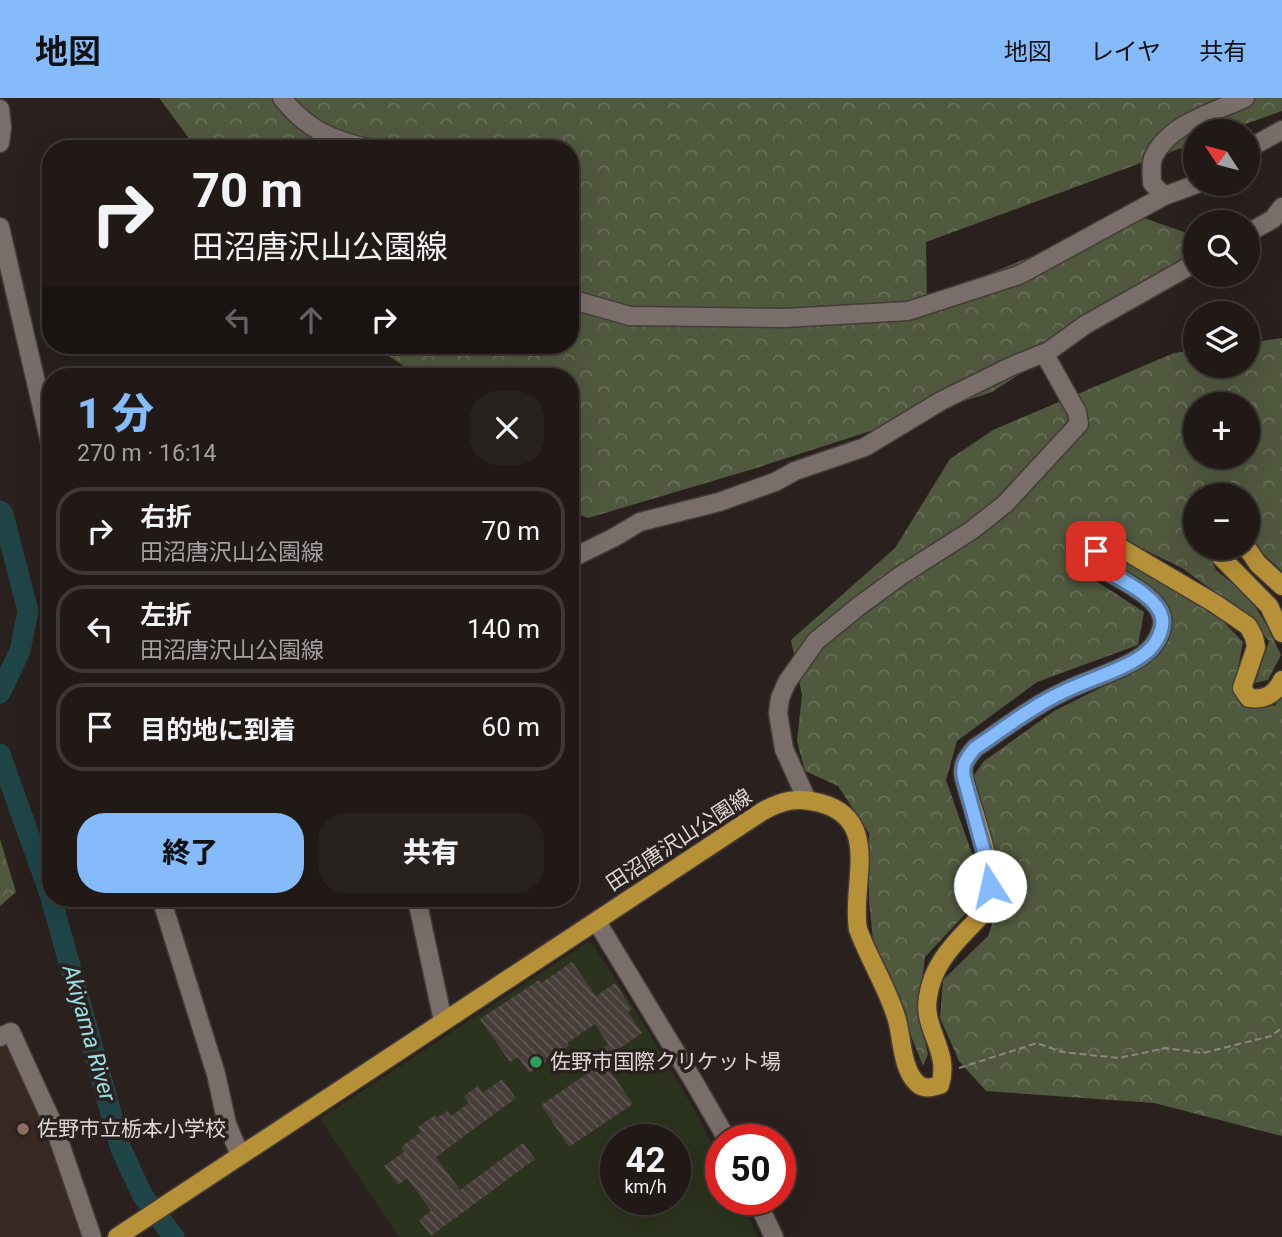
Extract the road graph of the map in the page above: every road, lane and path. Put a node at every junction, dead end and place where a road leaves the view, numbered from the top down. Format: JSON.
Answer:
{"nodes":[{"id":1,"x":282,"y":98,"type":"edge"},
{"id":2,"x":1245,"y":98,"type":"edge"},
{"id":3,"x":0,"y":109,"type":"edge"},
{"id":4,"x":1282,"y":130,"type":"edge"},
{"id":5,"x":340,"y":140,"type":"edge"},
{"id":6,"x":1260,"y":142,"type":"edge"},
{"id":7,"x":0,"y":143,"type":"edge"},
{"id":8,"x":1183,"y":189,"type":"edge"},
{"id":9,"x":1164,"y":196,"type":"junction"},
{"id":10,"x":1282,"y":207,"type":"edge"},
{"id":11,"x":1260,"y":226,"type":"edge"},
{"id":12,"x":0,"y":227,"type":"edge"},
{"id":13,"x":1183,"y":270,"type":"edge"},
{"id":14,"x":579,"y":302,"type":"edge"},
{"id":15,"x":1044,"y":353,"type":"junction"},
{"id":16,"x":42,"y":408,"type":"edge"},
{"id":17,"x":579,"y":554,"type":"edge"},
{"id":18,"x":1223,"y":560,"type":"edge"},
{"id":19,"x":1255,"y":560,"type":"edge"},
{"id":20,"x":1282,"y":586,"type":"edge"},
{"id":21,"x":1282,"y":633,"type":"edge"},
{"id":22,"x":1282,"y":680,"type":"edge"},
{"id":23,"x":807,"y":800,"type":"junction"},
{"id":24,"x":164,"y":907,"type":"edge"},
{"id":25,"x":419,"y":907,"type":"edge"},
{"id":26,"x":597,"y":922,"type":"junction"},
{"id":27,"x":443,"y":1021,"type":"junction"},
{"id":28,"x":1282,"y":1028,"type":"edge"},
{"id":29,"x":0,"y":1037,"type":"edge"},
{"id":30,"x":944,"y":1072,"type":"junction"},
{"id":31,"x":718,"y":1124,"type":"edge"},
{"id":32,"x":240,"y":1155,"type":"junction"},
{"id":33,"x":764,"y":1215,"type":"edge"},
{"id":34,"x":92,"y":1237,"type":"edge"},
{"id":35,"x":117,"y":1237,"type":"edge"},
{"id":36,"x":774,"y":1237,"type":"edge"}],
"edges":[{"from":1,"to":5,"type":"street"},
{"from":2,"to":9,"type":"street"},
{"from":3,"to":7,"type":"street"},
{"from":4,"to":6,"type":"street"},
{"from":8,"to":9,"type":"street"},
{"from":9,"to":14,"type":"street"},
{"from":10,"to":11,"type":"street"},
{"from":12,"to":16,"type":"street"},
{"from":13,"to":15,"type":"street"},
{"from":15,"to":17,"type":"street"},
{"from":15,"to":23,"type":"street"},
{"from":18,"to":21,"type":"main road"},
{"from":19,"to":20,"type":"main road"},
{"from":22,"to":30,"type":"main road"},
{"from":23,"to":26,"type":"main road","name":"田沼唐沢山公園線"},
{"from":23,"to":30,"type":"main road"},
{"from":24,"to":32,"type":"street"},
{"from":25,"to":27,"type":"street"},
{"from":26,"to":27,"type":"main road","name":"田沼唐沢山公園線"},
{"from":26,"to":31,"type":"street"},
{"from":27,"to":32,"type":"main road","name":"田沼唐沢山公園線"},
{"from":28,"to":30,"type":"path"},
{"from":29,"to":34,"type":"street"},
{"from":32,"to":35,"type":"main road","name":"田沼唐沢山公園線"},
{"from":33,"to":36,"type":"street"}]}
